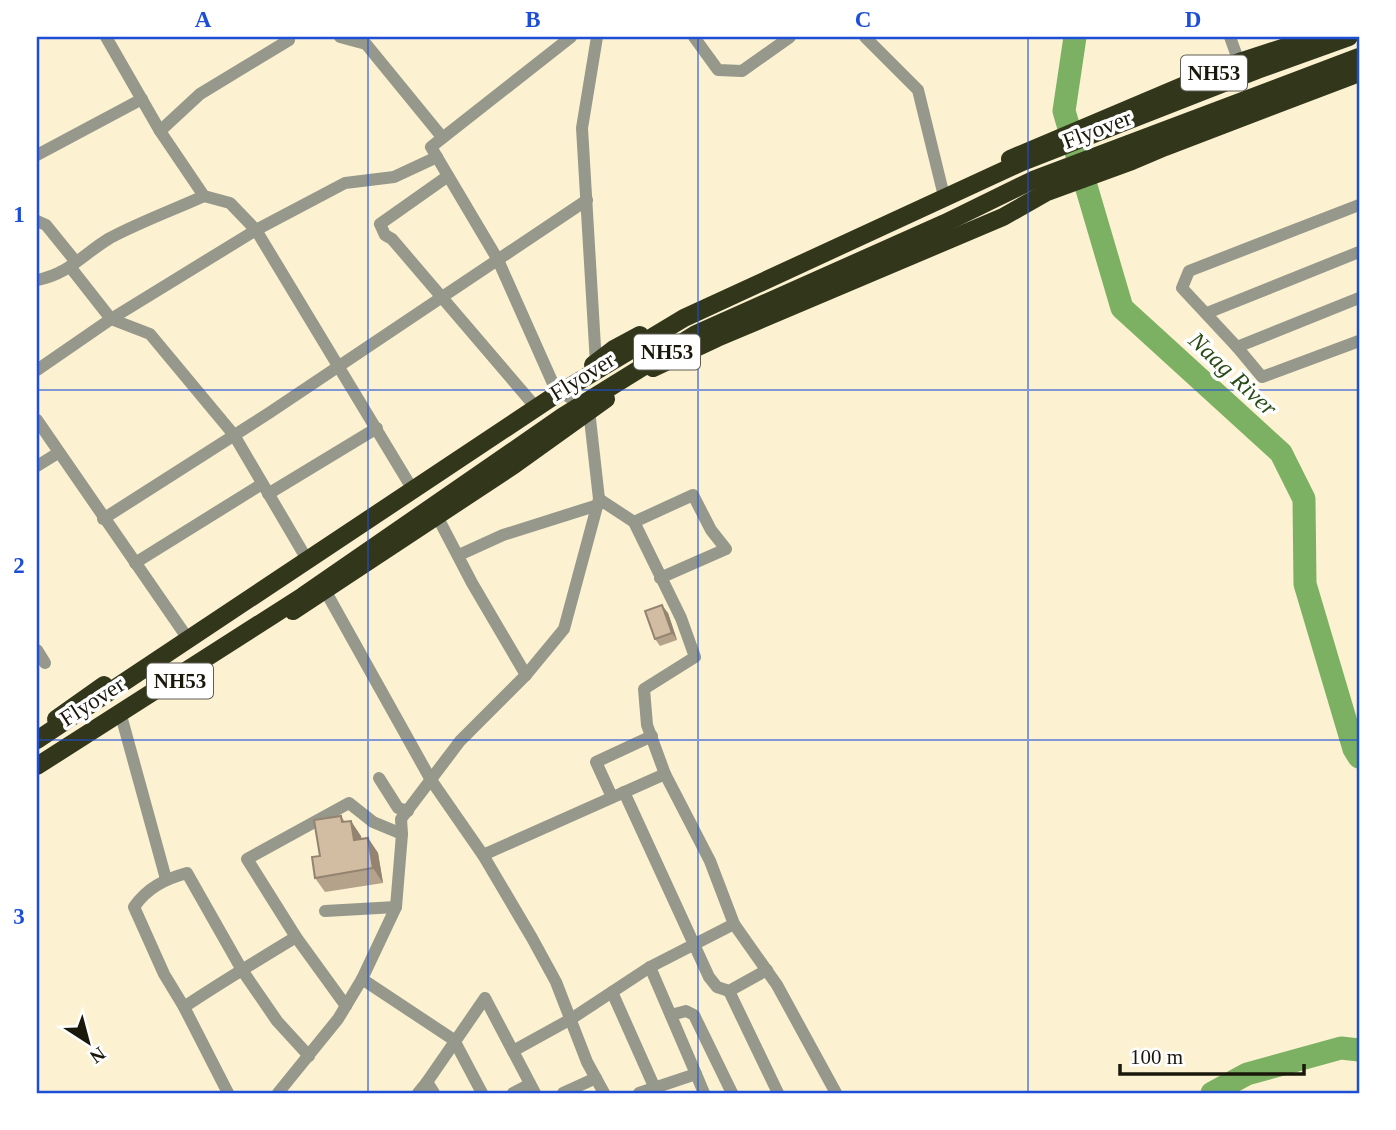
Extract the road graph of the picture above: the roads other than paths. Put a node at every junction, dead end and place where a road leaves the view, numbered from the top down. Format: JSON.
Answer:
{"nodes":[{"id":1,"x":106,"y":37,"type":"edge"},
{"id":2,"x":340,"y":37,"type":"edge"},
{"id":3,"x":571,"y":37,"type":"edge"},
{"id":4,"x":597,"y":37,"type":"edge"},
{"id":5,"x":694,"y":37,"type":"edge"},
{"id":6,"x":790,"y":37,"type":"edge"},
{"id":7,"x":866,"y":37,"type":"edge"},
{"id":8,"x":1230,"y":37,"type":"edge"},
{"id":9,"x":1316,"y":37,"type":"edge"},
{"id":10,"x":1339,"y":37,"type":"edge"},
{"id":11,"x":1349,"y":37,"type":"edge"},
{"id":12,"x":289,"y":40,"type":"dead end"},
{"id":13,"x":1359,"y":57,"type":"edge"},
{"id":14,"x":1239,"y":62,"type":"junction"},
{"id":15,"x":1359,"y":71,"type":"edge"},
{"id":16,"x":142,"y":99,"type":"junction"},
{"id":17,"x":160,"y":131,"type":"junction"},
{"id":18,"x":442,"y":137,"type":"junction"},
{"id":19,"x":1031,"y":149,"type":"junction"},
{"id":20,"x":37,"y":155,"type":"edge"},
{"id":21,"x":437,"y":157,"type":"junction"},
{"id":22,"x":448,"y":176,"type":"junction"},
{"id":23,"x":943,"y":192,"type":"junction"},
{"id":24,"x":1047,"y":192,"type":"junction"},
{"id":25,"x":204,"y":196,"type":"junction"},
{"id":26,"x":587,"y":200,"type":"junction"},
{"id":27,"x":1359,"y":205,"type":"edge"},
{"id":28,"x":37,"y":220,"type":"edge"},
{"id":29,"x":256,"y":230,"type":"junction"},
{"id":30,"x":1359,"y":252,"type":"edge"},
{"id":31,"x":498,"y":260,"type":"junction"},
{"id":32,"x":73,"y":265,"type":"junction"},
{"id":33,"x":37,"y":280,"type":"edge"},
{"id":34,"x":1359,"y":298,"type":"edge"},
{"id":35,"x":442,"y":299,"type":"junction"},
{"id":36,"x":1207,"y":313,"type":"junction"},
{"id":37,"x":111,"y":319,"type":"junction"},
{"id":38,"x":1359,"y":341,"type":"edge"},
{"id":39,"x":1237,"y":347,"type":"junction"},
{"id":40,"x":596,"y":364,"type":"junction"},
{"id":41,"x":340,"y":365,"type":"junction"},
{"id":42,"x":37,"y":370,"type":"edge"},
{"id":43,"x":555,"y":388,"type":"junction"},
{"id":44,"x":533,"y":404,"type":"junction"},
{"id":45,"x":589,"y":410,"type":"junction"},
{"id":46,"x":37,"y":422,"type":"edge"},
{"id":47,"x":377,"y":428,"type":"junction"},
{"id":48,"x":234,"y":435,"type":"junction"},
{"id":49,"x":58,"y":453,"type":"junction"},
{"id":50,"x":37,"y":466,"type":"edge"},
{"id":51,"x":430,"y":471,"type":"junction"},
{"id":52,"x":410,"y":485,"type":"junction"},
{"id":53,"x":265,"y":489,"type":"junction"},
{"id":54,"x":598,"y":502,"type":"junction"},
{"id":55,"x":453,"y":506,"type":"junction"},
{"id":56,"x":437,"y":516,"type":"junction"},
{"id":57,"x":103,"y":519,"type":"junction"},
{"id":58,"x":634,"y":522,"type":"junction"},
{"id":59,"x":459,"y":555,"type":"junction"},
{"id":60,"x":305,"y":556,"type":"junction"},
{"id":61,"x":135,"y":563,"type":"junction"},
{"id":62,"x":660,"y":578,"type":"junction"},
{"id":63,"x":326,"y":592,"type":"junction"},
{"id":64,"x":184,"y":633,"type":"junction"},
{"id":65,"x":37,"y":650,"type":"edge"},
{"id":66,"x":45,"y":663,"type":"dead end"},
{"id":67,"x":203,"y":666,"type":"junction"},
{"id":68,"x":526,"y":676,"type":"junction"},
{"id":69,"x":122,"y":719,"type":"junction"},
{"id":70,"x":652,"y":736,"type":"junction"},
{"id":71,"x":37,"y":737,"type":"edge"},
{"id":72,"x":37,"y":766,"type":"edge"},
{"id":73,"x":37,"y":773,"type":"edge"},
{"id":74,"x":665,"y":774,"type":"junction"},
{"id":75,"x":379,"y":778,"type":"dead end"},
{"id":76,"x":431,"y":780,"type":"junction"},
{"id":77,"x":618,"y":795,"type":"junction"},
{"id":78,"x":408,"y":811,"type":"junction"},
{"id":79,"x":402,"y":834,"type":"junction"},
{"id":80,"x":483,"y":855,"type":"junction"},
{"id":81,"x":166,"y":879,"type":"junction"},
{"id":82,"x":396,"y":907,"type":"junction"},
{"id":83,"x":325,"y":911,"type":"dead end"},
{"id":84,"x":734,"y":923,"type":"junction"},
{"id":85,"x":296,"y":937,"type":"junction"},
{"id":86,"x":694,"y":946,"type":"junction"},
{"id":87,"x":649,"y":967,"type":"junction"},
{"id":88,"x":242,"y":970,"type":"junction"},
{"id":89,"x":767,"y":970,"type":"junction"},
{"id":90,"x":362,"y":979,"type":"junction"},
{"id":91,"x":729,"y":991,"type":"junction"},
{"id":92,"x":612,"y":992,"type":"junction"},
{"id":93,"x":346,"y":1006,"type":"junction"},
{"id":94,"x":184,"y":1007,"type":"junction"},
{"id":95,"x":671,"y":1015,"type":"junction"},
{"id":96,"x":571,"y":1019,"type":"junction"},
{"id":97,"x":454,"y":1040,"type":"junction"},
{"id":98,"x":513,"y":1051,"type":"junction"},
{"id":99,"x":309,"y":1056,"type":"junction"},
{"id":100,"x":696,"y":1074,"type":"junction"},
{"id":101,"x":596,"y":1078,"type":"junction"},
{"id":102,"x":431,"y":1088,"type":"edge"},
{"id":103,"x":533,"y":1088,"type":"edge"},
{"id":104,"x":656,"y":1090,"type":"edge"},
{"id":105,"x":228,"y":1093,"type":"edge"},
{"id":106,"x":278,"y":1093,"type":"edge"},
{"id":107,"x":418,"y":1093,"type":"edge"},
{"id":108,"x":482,"y":1093,"type":"edge"},
{"id":109,"x":513,"y":1093,"type":"edge"},
{"id":110,"x":563,"y":1093,"type":"edge"},
{"id":111,"x":604,"y":1093,"type":"edge"},
{"id":112,"x":639,"y":1093,"type":"edge"},
{"id":113,"x":704,"y":1093,"type":"edge"},
{"id":114,"x":732,"y":1093,"type":"edge"},
{"id":115,"x":778,"y":1093,"type":"edge"},
{"id":116,"x":835,"y":1093,"type":"edge"}],
"edges":[{"from":1,"to":16,"type":"street"},
{"from":2,"to":18,"type":"street"},
{"from":3,"to":18,"type":"street"},
{"from":4,"to":26,"type":"street"},
{"from":5,"to":6,"type":"street"},
{"from":7,"to":23,"type":"street"},
{"from":8,"to":14,"type":"street"},
{"from":9,"to":14,"type":"highway","number":"NH53"},
{"from":10,"to":15,"type":"street"},
{"from":11,"to":71,"type":"highway","name":"Flyover","number":"NH53","bridge":true},
{"from":12,"to":17,"type":"street"},
{"from":13,"to":72,"type":"highway","name":"Flyover","number":"NH53","bridge":true},
{"from":14,"to":19,"type":"highway","number":"NH53"},
{"from":15,"to":24,"type":"highway","number":"NH53"},
{"from":16,"to":17,"type":"street"},
{"from":16,"to":20,"type":"street"},
{"from":17,"to":25,"type":"street"},
{"from":18,"to":21,"type":"street"},
{"from":19,"to":23,"type":"highway","number":"NH53"},
{"from":19,"to":24,"type":"highway"},
{"from":21,"to":22,"type":"street"},
{"from":21,"to":29,"type":"street"},
{"from":22,"to":31,"type":"street"},
{"from":22,"to":35,"type":"street"},
{"from":23,"to":40,"type":"highway","number":"NH53"},
{"from":24,"to":45,"type":"highway","number":"NH53"},
{"from":25,"to":29,"type":"street"},
{"from":25,"to":32,"type":"street"},
{"from":26,"to":31,"type":"street"},
{"from":26,"to":40,"type":"street"},
{"from":27,"to":36,"type":"street"},
{"from":28,"to":32,"type":"street"},
{"from":29,"to":37,"type":"street"},
{"from":29,"to":41,"type":"street"},
{"from":30,"to":36,"type":"street"},
{"from":31,"to":35,"type":"street"},
{"from":31,"to":43,"type":"street"},
{"from":32,"to":33,"type":"street"},
{"from":32,"to":37,"type":"street"},
{"from":34,"to":39,"type":"street"},
{"from":35,"to":41,"type":"street"},
{"from":35,"to":44,"type":"street"},
{"from":36,"to":39,"type":"street"},
{"from":37,"to":42,"type":"street"},
{"from":37,"to":48,"type":"street"},
{"from":38,"to":39,"type":"street"},
{"from":40,"to":43,"type":"highway","number":"NH53"},
{"from":41,"to":47,"type":"street"},
{"from":41,"to":48,"type":"street"},
{"from":43,"to":44,"type":"highway","number":"NH53"},
{"from":43,"to":45,"type":"street"},
{"from":44,"to":51,"type":"highway","number":"NH53"},
{"from":45,"to":54,"type":"street"},
{"from":45,"to":55,"type":"highway","number":"NH53"},
{"from":46,"to":49,"type":"street"},
{"from":47,"to":52,"type":"street"},
{"from":47,"to":53,"type":"street"},
{"from":48,"to":53,"type":"street"},
{"from":48,"to":57,"type":"street"},
{"from":49,"to":50,"type":"street"},
{"from":49,"to":57,"type":"street"},
{"from":51,"to":52,"type":"highway","number":"NH53"},
{"from":51,"to":55,"type":"highway"},
{"from":52,"to":60,"type":"highway","number":"NH53"},
{"from":53,"to":60,"type":"street"},
{"from":53,"to":61,"type":"street"},
{"from":54,"to":58,"type":"street"},
{"from":54,"to":59,"type":"street"},
{"from":54,"to":68,"type":"street"},
{"from":55,"to":56,"type":"highway","number":"NH53"},
{"from":56,"to":59,"type":"street"},
{"from":56,"to":63,"type":"highway","number":"NH53"},
{"from":57,"to":61,"type":"street"},
{"from":58,"to":62,"type":"street"},
{"from":58,"to":62,"type":"street"},
{"from":59,"to":68,"type":"street"},
{"from":60,"to":64,"type":"highway","number":"NH53"},
{"from":61,"to":64,"type":"street"},
{"from":62,"to":70,"type":"street"},
{"from":63,"to":67,"type":"highway","number":"NH53"},
{"from":63,"to":76,"type":"street"},
{"from":64,"to":67,"type":"highway"},
{"from":64,"to":71,"type":"highway","number":"NH53"},
{"from":65,"to":66,"type":"street"},
{"from":67,"to":69,"type":"highway","number":"NH53"},
{"from":68,"to":76,"type":"street"},
{"from":69,"to":73,"type":"highway","number":"NH53"},
{"from":69,"to":81,"type":"street"},
{"from":70,"to":74,"type":"street"},
{"from":70,"to":77,"type":"street"},
{"from":74,"to":77,"type":"street"},
{"from":74,"to":84,"type":"street"},
{"from":75,"to":78,"type":"street"},
{"from":76,"to":78,"type":"street"},
{"from":76,"to":80,"type":"street"},
{"from":77,"to":80,"type":"street"},
{"from":77,"to":86,"type":"street"},
{"from":78,"to":79,"type":"street"},
{"from":79,"to":82,"type":"street"},
{"from":79,"to":85,"type":"street"},
{"from":80,"to":96,"type":"street"},
{"from":81,"to":88,"type":"street"},
{"from":81,"to":94,"type":"street"},
{"from":82,"to":83,"type":"street"},
{"from":82,"to":90,"type":"street"},
{"from":84,"to":86,"type":"street"},
{"from":84,"to":89,"type":"street"},
{"from":85,"to":88,"type":"street"},
{"from":85,"to":93,"type":"street"},
{"from":86,"to":87,"type":"street"},
{"from":86,"to":91,"type":"street"},
{"from":87,"to":92,"type":"street"},
{"from":87,"to":95,"type":"street"},
{"from":88,"to":94,"type":"street"},
{"from":88,"to":99,"type":"street"},
{"from":89,"to":91,"type":"street"},
{"from":89,"to":116,"type":"street"},
{"from":90,"to":93,"type":"street"},
{"from":90,"to":97,"type":"street"},
{"from":91,"to":115,"type":"street"},
{"from":92,"to":96,"type":"street"},
{"from":92,"to":104,"type":"street"},
{"from":93,"to":99,"type":"street"},
{"from":94,"to":105,"type":"street"},
{"from":95,"to":100,"type":"street"},
{"from":95,"to":114,"type":"street"},
{"from":96,"to":98,"type":"street"},
{"from":96,"to":101,"type":"street"},
{"from":97,"to":98,"type":"street"},
{"from":97,"to":102,"type":"street"},
{"from":97,"to":108,"type":"street"},
{"from":98,"to":103,"type":"street"},
{"from":99,"to":106,"type":"street"},
{"from":100,"to":104,"type":"street"},
{"from":100,"to":113,"type":"street"},
{"from":101,"to":110,"type":"street"},
{"from":101,"to":111,"type":"street"},
{"from":102,"to":107,"type":"street"},
{"from":103,"to":109,"type":"street"},
{"from":104,"to":112,"type":"street"}]}
